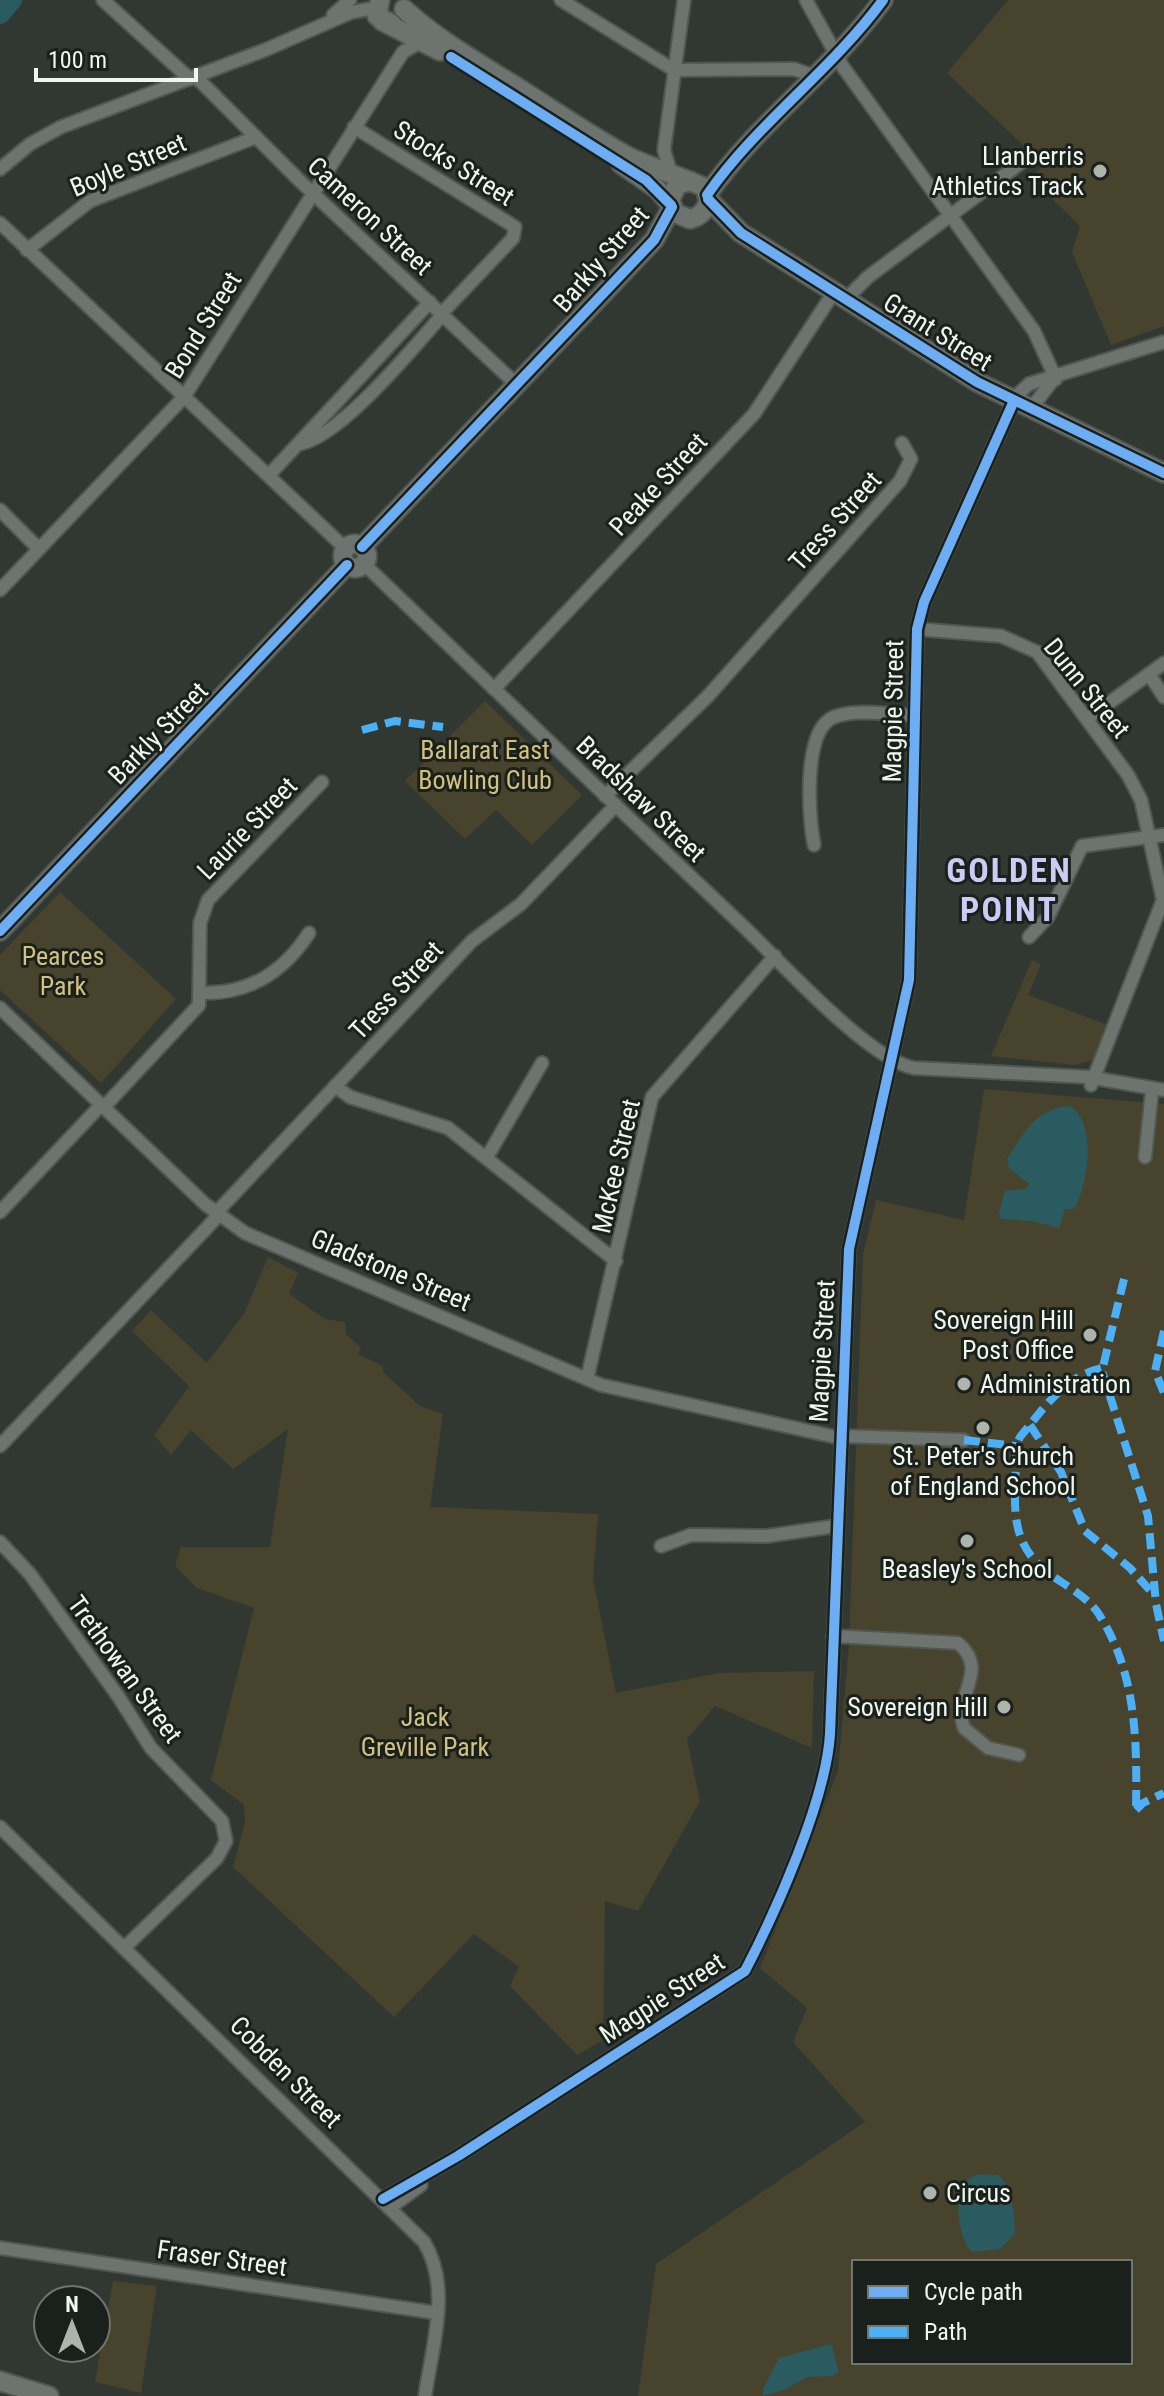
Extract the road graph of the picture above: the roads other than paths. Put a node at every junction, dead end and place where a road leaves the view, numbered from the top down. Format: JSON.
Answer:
{"nodes":[{"id":1,"x":103,"y":0,"type":"edge"},
{"id":2,"x":350,"y":0,"type":"edge"},
{"id":3,"x":561,"y":0,"type":"edge"},
{"id":4,"x":684,"y":0,"type":"edge"},
{"id":5,"x":806,"y":0,"type":"edge"},
{"id":6,"x":883,"y":0,"type":"edge"},
{"id":7,"x":403,"y":4,"type":"edge"},
{"id":8,"x":374,"y":10,"type":"edge"},
{"id":9,"x":321,"y":24,"type":"junction"},
{"id":10,"x":402,"y":31,"type":"junction"},
{"id":11,"x":422,"y":41,"type":"junction"},
{"id":12,"x":403,"y":52,"type":"junction"},
{"id":13,"x":836,"y":55,"type":"junction"},
{"id":14,"x":674,"y":70,"type":"junction"},
{"id":15,"x":814,"y":76,"type":"junction"},
{"id":16,"x":193,"y":78,"type":"junction"},
{"id":17,"x":354,"y":127,"type":"junction"},
{"id":18,"x":256,"y":137,"type":"junction"},
{"id":19,"x":664,"y":146,"type":"junction"},
{"id":20,"x":731,"y":161,"type":"junction"},
{"id":21,"x":638,"y":162,"type":"junction"},
{"id":22,"x":1022,"y":162,"type":"dead end"},
{"id":23,"x":0,"y":169,"type":"edge"},
{"id":24,"x":685,"y":180,"type":"junction"},
{"id":25,"x":313,"y":193,"type":"junction"},
{"id":26,"x":708,"y":197,"type":"junction"},
{"id":27,"x":671,"y":206,"type":"junction"},
{"id":28,"x":951,"y":215,"type":"junction"},
{"id":29,"x":692,"y":218,"type":"junction"},
{"id":30,"x":0,"y":223,"type":"edge"},
{"id":31,"x":654,"y":240,"type":"junction"},
{"id":32,"x":754,"y":242,"type":"junction"},
{"id":33,"x":27,"y":250,"type":"junction"},
{"id":34,"x":839,"y":296,"type":"junction"},
{"id":35,"x":430,"y":302,"type":"junction"},
{"id":36,"x":443,"y":314,"type":"junction"},
{"id":37,"x":1164,"y":342,"type":"edge"},
{"id":38,"x":1056,"y":379,"type":"junction"},
{"id":39,"x":517,"y":385,"type":"junction"},
{"id":40,"x":184,"y":397,"type":"junction"},
{"id":41,"x":1018,"y":405,"type":"junction"},
{"id":42,"x":902,"y":443,"type":"dead end"},
{"id":43,"x":298,"y":444,"type":"junction"},
{"id":44,"x":1164,"y":473,"type":"edge"},
{"id":45,"x":269,"y":475,"type":"junction"},
{"id":46,"x":0,"y":510,"type":"edge"},
{"id":47,"x":39,"y":549,"type":"junction"},
{"id":48,"x":355,"y":556,"type":"junction"},
{"id":49,"x":0,"y":590,"type":"edge"},
{"id":50,"x":917,"y":629,"type":"junction"},
{"id":51,"x":1164,"y":663,"type":"edge"},
{"id":52,"x":1149,"y":674,"type":"junction"},
{"id":53,"x":494,"y":689,"type":"junction"},
{"id":54,"x":1164,"y":697,"type":"edge"},
{"id":55,"x":915,"y":715,"type":"junction"},
{"id":56,"x":1087,"y":719,"type":"junction"},
{"id":57,"x":322,"y":782,"type":"dead end"},
{"id":58,"x":605,"y":796,"type":"junction"},
{"id":59,"x":616,"y":805,"type":"junction"},
{"id":60,"x":1157,"y":836,"type":"edge"},
{"id":61,"x":814,"y":845,"type":"dead end"},
{"id":62,"x":0,"y":931,"type":"edge"},
{"id":63,"x":309,"y":933,"type":"dead end"},
{"id":64,"x":1029,"y":937,"type":"dead end"},
{"id":65,"x":775,"y":956,"type":"junction"},
{"id":66,"x":202,"y":993,"type":"junction"},
{"id":67,"x":0,"y":1008,"type":"edge"},
{"id":68,"x":892,"y":1061,"type":"junction"},
{"id":69,"x":542,"y":1063,"type":"dead end"},
{"id":70,"x":1092,"y":1081,"type":"junction"},
{"id":71,"x":335,"y":1086,"type":"junction"},
{"id":72,"x":1160,"y":1091,"type":"edge"},
{"id":73,"x":103,"y":1106,"type":"junction"},
{"id":74,"x":487,"y":1157,"type":"junction"},
{"id":75,"x":1145,"y":1157,"type":"dead end"},
{"id":76,"x":0,"y":1212,"type":"edge"},
{"id":77,"x":217,"y":1215,"type":"junction"},
{"id":78,"x":616,"y":1261,"type":"junction"},
{"id":79,"x":587,"y":1379,"type":"junction"},
{"id":80,"x":840,"y":1437,"type":"junction"},
{"id":81,"x":964,"y":1440,"type":"dead end"},
{"id":82,"x":0,"y":1446,"type":"edge"},
{"id":83,"x":836,"y":1526,"type":"junction"},
{"id":84,"x":0,"y":1542,"type":"edge"},
{"id":85,"x":661,"y":1546,"type":"dead end"},
{"id":86,"x":833,"y":1636,"type":"junction"},
{"id":87,"x":1019,"y":1755,"type":"dead end"},
{"id":88,"x":0,"y":1827,"type":"edge"},
{"id":89,"x":124,"y":1948,"type":"junction"},
{"id":90,"x":387,"y":2203,"type":"junction"},
{"id":91,"x":0,"y":2248,"type":"edge"},
{"id":92,"x":437,"y":2313,"type":"junction"},
{"id":93,"x":0,"y":2381,"type":"edge"},
{"id":94,"x":49,"y":2396,"type":"edge"},
{"id":95,"x":425,"y":2396,"type":"edge"}],
"edges":[{"from":1,"to":16,"type":"street","name":"Cameron Street"},
{"from":2,"to":9,"type":"street"},
{"from":3,"to":14,"type":"street"},
{"from":4,"to":14,"type":"street"},
{"from":5,"to":13,"type":"street"},
{"from":6,"to":13,"type":"main road"},
{"from":7,"to":8,"type":"main road"},
{"from":7,"to":21,"type":"main road"},
{"from":8,"to":9,"type":"street"},
{"from":8,"to":10,"type":"main road"},
{"from":9,"to":16,"type":"street"},
{"from":10,"to":11,"type":"main road"},
{"from":10,"to":12,"type":"street"},
{"from":11,"to":12,"type":"street","name":"Bond Street"},
{"from":11,"to":27,"type":"main road"},
{"from":12,"to":17,"type":"street","name":"Bond Street"},
{"from":13,"to":15,"type":"main road"},
{"from":13,"to":28,"type":"street"},
{"from":14,"to":15,"type":"street"},
{"from":14,"to":19,"type":"street"},
{"from":15,"to":20,"type":"main road"},
{"from":16,"to":18,"type":"street","name":"Cameron Street"},
{"from":16,"to":23,"type":"street"},
{"from":17,"to":25,"type":"street","name":"Bond Street"},
{"from":17,"to":36,"type":"street","name":"Stocks Street"},
{"from":18,"to":25,"type":"street","name":"Cameron Street"},
{"from":18,"to":33,"type":"street","name":"Boyle Street"},
{"from":19,"to":21,"type":"street"},
{"from":19,"to":24,"type":"street"},
{"from":20,"to":24,"type":"main road"},
{"from":20,"to":26,"type":"main road"},
{"from":21,"to":24,"type":"main road"},
{"from":22,"to":28,"type":"street","name":"Peake Street"},
{"from":24,"to":26,"type":"main road"},
{"from":24,"to":27,"type":"main road"},
{"from":25,"to":35,"type":"street","name":"Cameron Street"},
{"from":25,"to":40,"type":"street","name":"Bond Street"},
{"from":26,"to":29,"type":"main road"},
{"from":26,"to":32,"type":"main road","name":"Grant Street"},
{"from":27,"to":29,"type":"main road"},
{"from":27,"to":31,"type":"main road","name":"Barkly Street"},
{"from":28,"to":34,"type":"street","name":"Peake Street"},
{"from":28,"to":38,"type":"street"},
{"from":29,"to":31,"type":"main road","name":"Barkly Street"},
{"from":29,"to":32,"type":"main road","name":"Grant Street"},
{"from":30,"to":33,"type":"street","name":"Bradshaw Street"},
{"from":31,"to":39,"type":"main road","name":"Barkly Street"},
{"from":32,"to":34,"type":"main road","name":"Grant Street"},
{"from":33,"to":40,"type":"street","name":"Bradshaw Street"},
{"from":34,"to":41,"type":"main road","name":"Grant Street"},
{"from":34,"to":53,"type":"street","name":"Peake Street"},
{"from":35,"to":36,"type":"street","name":"Cameron Street"},
{"from":35,"to":43,"type":"street","name":"Stocks Street"},
{"from":36,"to":39,"type":"street","name":"Cameron Street"},
{"from":36,"to":43,"type":"street","name":"Stocks Street"},
{"from":37,"to":38,"type":"street"},
{"from":38,"to":41,"type":"street","name":"Magpie Street"},
{"from":38,"to":41,"type":"street"},
{"from":39,"to":48,"type":"main road","name":"Barkly Street"},
{"from":40,"to":45,"type":"street","name":"Bradshaw Street"},
{"from":40,"to":47,"type":"street","name":"Bond Street"},
{"from":41,"to":44,"type":"main road","name":"Grant Street"},
{"from":41,"to":50,"type":"street","name":"Magpie Street"},
{"from":42,"to":58,"type":"street","name":"Tress Street"},
{"from":43,"to":45,"type":"street","name":"Stocks Street"},
{"from":45,"to":48,"type":"street","name":"Bradshaw Street"},
{"from":46,"to":47,"type":"street"},
{"from":47,"to":49,"type":"street","name":"Bond Street"},
{"from":48,"to":53,"type":"street","name":"Bradshaw Street"},
{"from":48,"to":62,"type":"main road","name":"Barkly Street"},
{"from":50,"to":55,"type":"street","name":"Magpie Street"},
{"from":50,"to":56,"type":"street","name":"Dunn Street"},
{"from":51,"to":52,"type":"street"},
{"from":52,"to":54,"type":"street"},
{"from":52,"to":56,"type":"street"},
{"from":53,"to":58,"type":"street","name":"Bradshaw Street"},
{"from":55,"to":61,"type":"street"},
{"from":55,"to":68,"type":"street","name":"Magpie Street"},
{"from":56,"to":60,"type":"street","name":"Dunn Street"},
{"from":57,"to":66,"type":"street","name":"Laurie Street"},
{"from":58,"to":59,"type":"street","name":"Bradshaw Street"},
{"from":59,"to":65,"type":"street","name":"Bradshaw Street"},
{"from":59,"to":71,"type":"street","name":"Tress Street"},
{"from":60,"to":64,"type":"street"},
{"from":60,"to":70,"type":"street","name":"Dunn Street"},
{"from":63,"to":66,"type":"street"},
{"from":65,"to":68,"type":"street","name":"Bradshaw Street"},
{"from":65,"to":78,"type":"street","name":"McKee Street"},
{"from":66,"to":73,"type":"street"},
{"from":67,"to":73,"type":"street","name":"Gladstone Street"},
{"from":68,"to":70,"type":"street"},
{"from":68,"to":80,"type":"street","name":"Magpie Street"},
{"from":69,"to":74,"type":"street"},
{"from":70,"to":72,"type":"street"},
{"from":71,"to":74,"type":"street"},
{"from":71,"to":77,"type":"street","name":"Tress Street"},
{"from":72,"to":75,"type":"street"},
{"from":73,"to":76,"type":"street"},
{"from":73,"to":77,"type":"street","name":"Gladstone Street"},
{"from":74,"to":78,"type":"street"},
{"from":77,"to":79,"type":"street","name":"Gladstone Street"},
{"from":77,"to":82,"type":"street","name":"Tress Street"},
{"from":78,"to":79,"type":"street","name":"McKee Street"},
{"from":79,"to":80,"type":"street","name":"Gladstone Street"},
{"from":80,"to":81,"type":"street","name":"Gladstone Street"},
{"from":80,"to":83,"type":"street","name":"Magpie Street"},
{"from":83,"to":85,"type":"street"},
{"from":83,"to":86,"type":"street","name":"Magpie Street"},
{"from":84,"to":89,"type":"street","name":"Trethowan Street"},
{"from":86,"to":87,"type":"street"},
{"from":86,"to":90,"type":"street","name":"Magpie Street"},
{"from":88,"to":89,"type":"street","name":"Cobden Street"},
{"from":89,"to":90,"type":"street","name":"Cobden Street"},
{"from":90,"to":92,"type":"street","name":"Cobden Street"},
{"from":91,"to":92,"type":"street","name":"Fraser Street"},
{"from":92,"to":95,"type":"street","name":"Cobden Street"},
{"from":93,"to":94,"type":"main road"}]}
